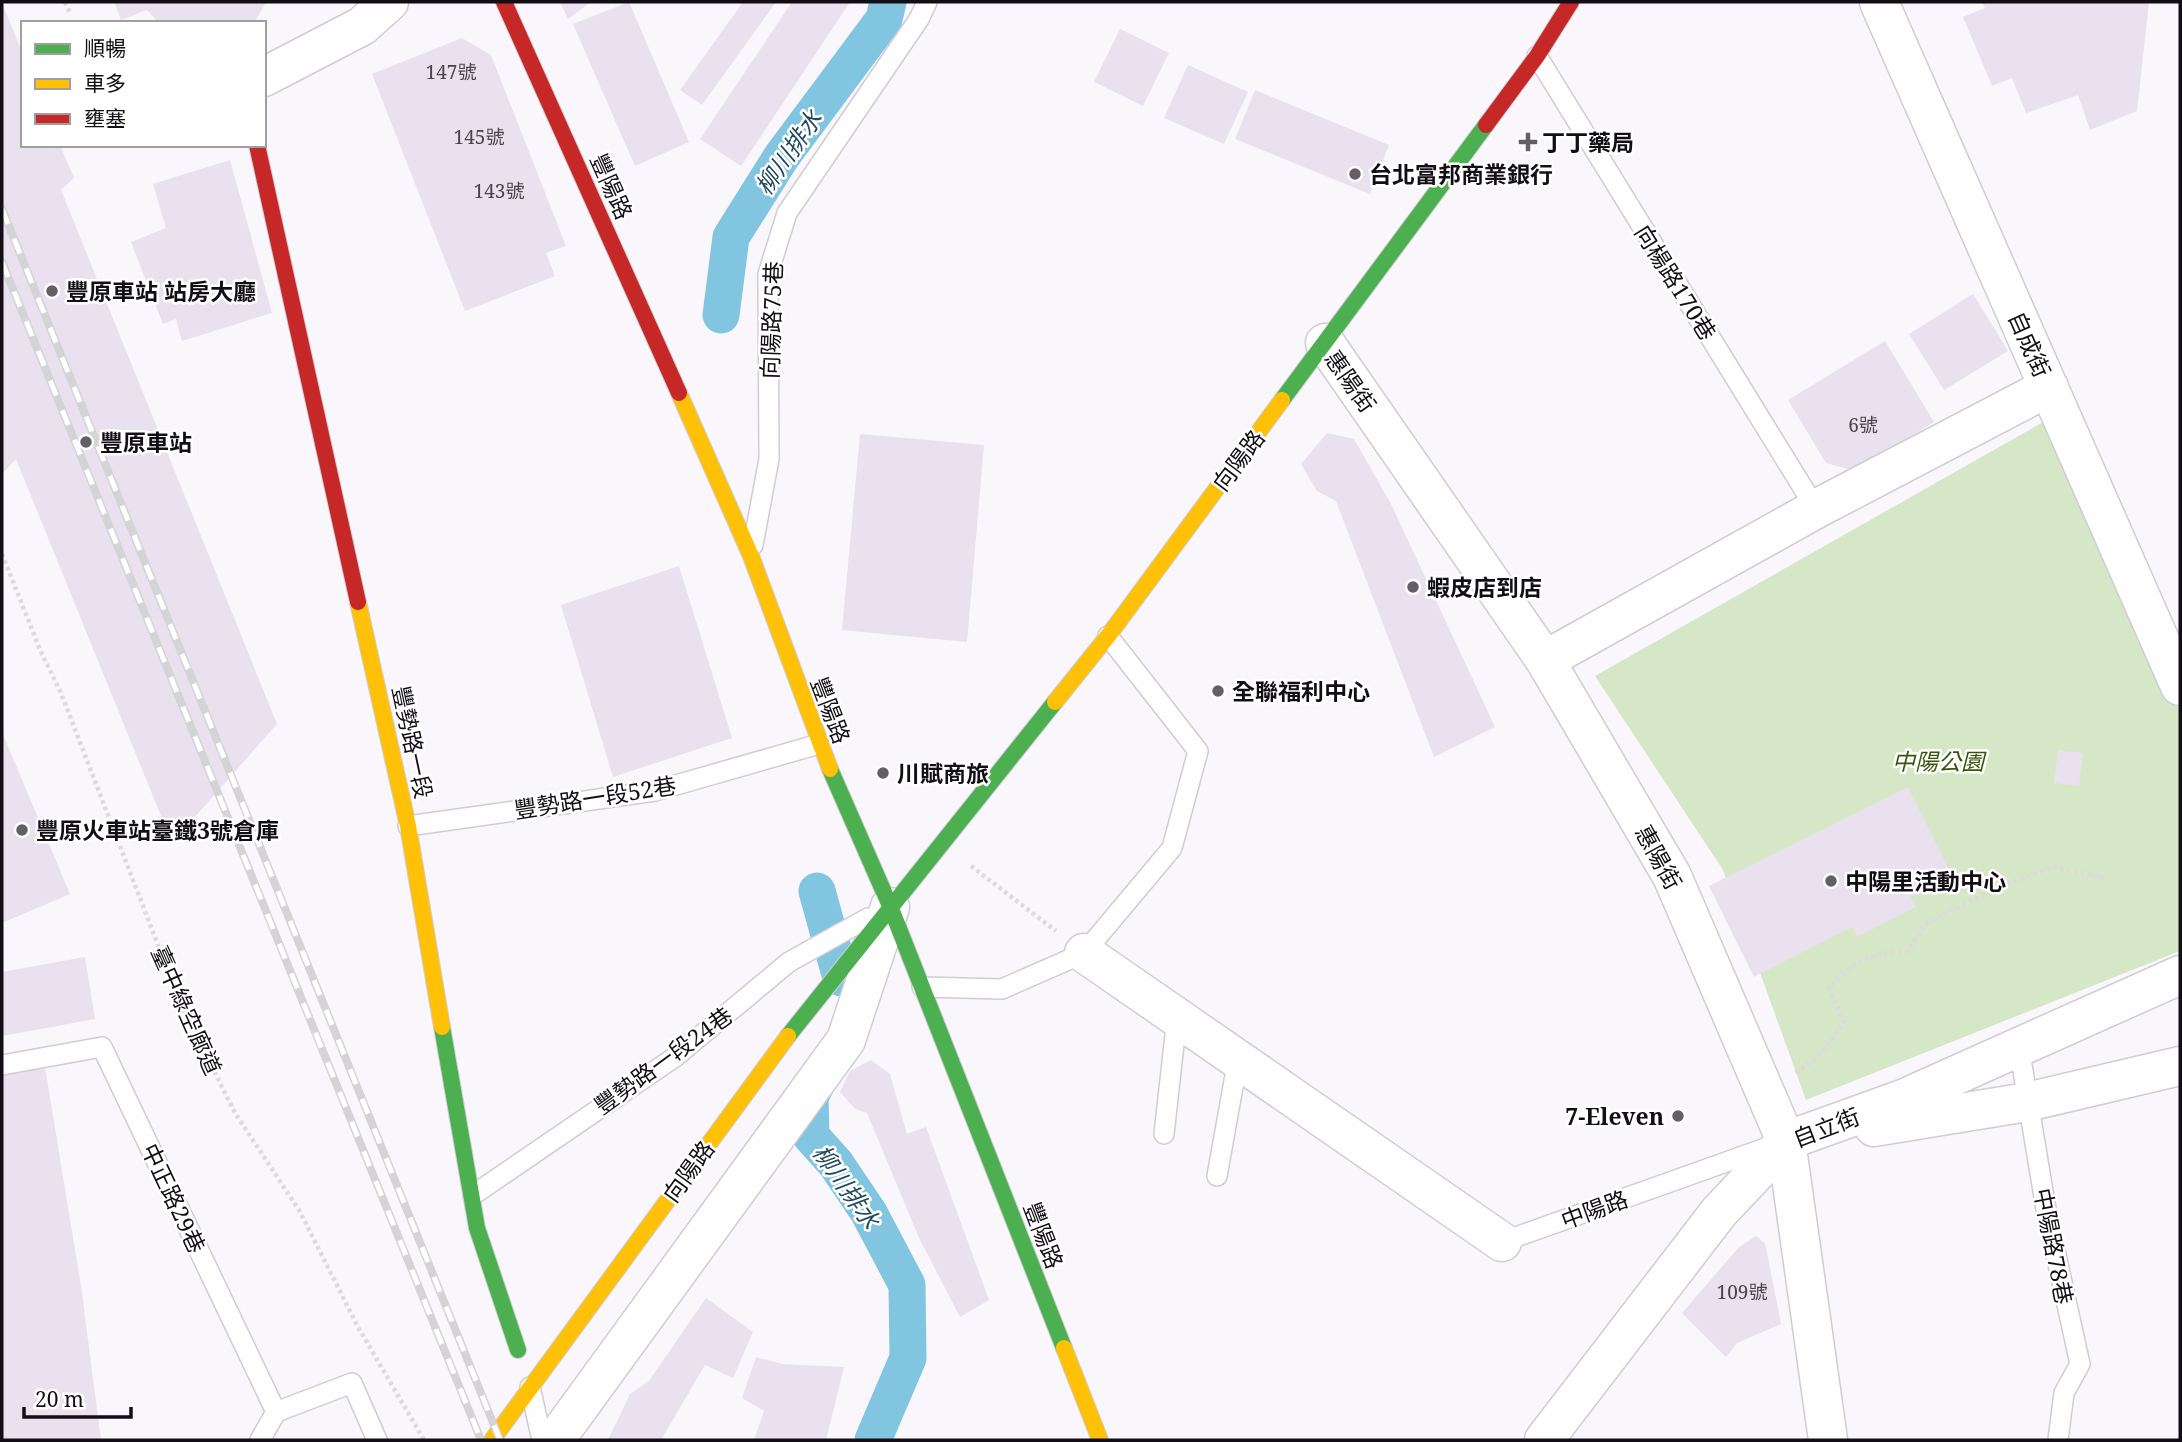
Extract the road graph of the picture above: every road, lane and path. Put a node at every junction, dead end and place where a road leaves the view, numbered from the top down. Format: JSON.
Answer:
{"nodes":[{"id":1,"x":65,"y":2,"type":"edge"},
{"id":2,"x":409,"y":2,"type":"edge"},
{"id":3,"x":504,"y":2,"type":"edge"},
{"id":4,"x":927,"y":2,"type":"edge"},
{"id":5,"x":1571,"y":2,"type":"edge"},
{"id":6,"x":1879,"y":2,"type":"edge"},
{"id":7,"x":70,"y":13,"type":"dead end"},
{"id":8,"x":375,"y":14,"type":"edge"},
{"id":9,"x":1537,"y":56,"type":"junction"},
{"id":10,"x":266,"y":76,"type":"edge"},
{"id":11,"x":257,"y":147,"type":"edge"},
{"id":12,"x":1325,"y":343,"type":"junction"},
{"id":13,"x":2049,"y":387,"type":"junction"},
{"id":14,"x":1816,"y":509,"type":"junction"},
{"id":15,"x":2,"y":554,"type":"edge"},
{"id":16,"x":751,"y":556,"type":"junction"},
{"id":17,"x":1108,"y":636,"type":"junction"},
{"id":18,"x":1545,"y":660,"type":"junction"},
{"id":19,"x":2180,"y":686,"type":"edge"},
{"id":20,"x":819,"y":744,"type":"junction"},
{"id":21,"x":408,"y":826,"type":"junction"},
{"id":22,"x":965,"y":862,"type":"dead end"},
{"id":23,"x":2106,"y":878,"type":"dead end"},
{"id":24,"x":890,"y":906,"type":"junction"},
{"id":25,"x":1084,"y":953,"type":"junction"},
{"id":26,"x":2180,"y":975,"type":"edge"},
{"id":27,"x":922,"y":987,"type":"junction"},
{"id":28,"x":1177,"y":1017,"type":"junction"},
{"id":29,"x":2020,"y":1047,"type":"junction"},
{"id":30,"x":1238,"y":1059,"type":"junction"},
{"id":31,"x":2,"y":1065,"type":"edge"},
{"id":32,"x":2180,"y":1066,"type":"edge"},
{"id":33,"x":1763,"y":1087,"type":"junction"},
{"id":34,"x":2027,"y":1102,"type":"junction"},
{"id":35,"x":1164,"y":1134,"type":"dead end"},
{"id":36,"x":1786,"y":1141,"type":"junction"},
{"id":37,"x":1217,"y":1176,"type":"dead end"},
{"id":38,"x":472,"y":1195,"type":"junction"},
{"id":39,"x":1502,"y":1242,"type":"joint"},
{"id":40,"x":518,"y":1350,"type":"joint"},
{"id":41,"x":531,"y":1389,"type":"junction"},
{"id":42,"x":276,"y":1412,"type":"junction"},
{"id":43,"x":260,"y":1440,"type":"edge"},
{"id":44,"x":377,"y":1440,"type":"edge"},
{"id":45,"x":424,"y":1440,"type":"edge"},
{"id":46,"x":492,"y":1440,"type":"edge"},
{"id":47,"x":542,"y":1440,"type":"edge"},
{"id":48,"x":555,"y":1440,"type":"edge"},
{"id":49,"x":1100,"y":1440,"type":"edge"},
{"id":50,"x":1544,"y":1440,"type":"edge"},
{"id":51,"x":1828,"y":1440,"type":"edge"},
{"id":52,"x":2058,"y":1440,"type":"edge"}],
"edges":[{"from":1,"to":7,"type":"path"},
{"from":2,"to":8,"type":"street"},
{"from":3,"to":16,"type":"street","name":"豐陽路"},
{"from":4,"to":16,"type":"lane","name":"向陽路75巷"},
{"from":5,"to":9,"type":"street","name":"向陽路"},
{"from":6,"to":13,"type":"street","name":"自成街"},
{"from":8,"to":10,"type":"street"},
{"from":9,"to":12,"type":"street","name":"向陽路"},
{"from":9,"to":14,"type":"lane","name":"向楊路170巷"},
{"from":11,"to":21,"type":"street","name":"豐勢路一段"},
{"from":12,"to":17,"type":"street","name":"向陽路"},
{"from":12,"to":18,"type":"street","name":"惠陽街"},
{"from":13,"to":14,"type":"street"},
{"from":13,"to":19,"type":"street","name":"自成街"},
{"from":14,"to":18,"type":"street"},
{"from":15,"to":45,"type":"path","name":"臺中綠空廊道"},
{"from":16,"to":20,"type":"street","name":"豐陽路"},
{"from":17,"to":24,"type":"street","name":"向陽路"},
{"from":17,"to":25,"type":"lane"},
{"from":18,"to":33,"type":"street","name":"惠陽街"},
{"from":20,"to":21,"type":"lane","name":"豐勢路一段52巷"},
{"from":20,"to":24,"type":"street","name":"豐陽路"},
{"from":21,"to":38,"type":"street","name":"豐勢路一段"},
{"from":22,"to":25,"type":"path"},
{"from":23,"to":33,"type":"path"},
{"from":24,"to":27,"type":"street","name":"豐陽路"},
{"from":24,"to":38,"type":"lane","name":"豐勢路一段24巷"},
{"from":24,"to":41,"type":"street","name":"向陽路"},
{"from":24,"to":48,"type":"street","name":"向陽路"},
{"from":25,"to":27,"type":"lane"},
{"from":25,"to":28,"type":"street","name":"中陽路"},
{"from":26,"to":29,"type":"street","name":"自立街"},
{"from":27,"to":49,"type":"street","name":"豐陽路"},
{"from":28,"to":30,"type":"street","name":"中陽路"},
{"from":28,"to":35,"type":"lane"},
{"from":29,"to":34,"type":"lane","name":"中陽路78巷"},
{"from":29,"to":36,"type":"street","name":"自立街"},
{"from":30,"to":37,"type":"lane"},
{"from":30,"to":39,"type":"street","name":"中陽路"},
{"from":31,"to":42,"type":"lane","name":"中正路29巷"},
{"from":32,"to":34,"type":"street","name":"中陽路"},
{"from":33,"to":36,"type":"street","name":"惠陽街"},
{"from":34,"to":36,"type":"street","name":"中陽路"},
{"from":34,"to":52,"type":"lane","name":"中陽路78巷"},
{"from":36,"to":39,"type":"lane","name":"中陽路"},
{"from":36,"to":50,"type":"street","name":"自立街"},
{"from":36,"to":51,"type":"street","name":"惠陽街"},
{"from":38,"to":40,"type":"street","name":"豐勢路一段"},
{"from":40,"to":41,"type":"lane"},
{"from":41,"to":46,"type":"street","name":"向陽路"},
{"from":41,"to":47,"type":"lane"},
{"from":42,"to":43,"type":"lane"},
{"from":42,"to":44,"type":"lane"}]}
